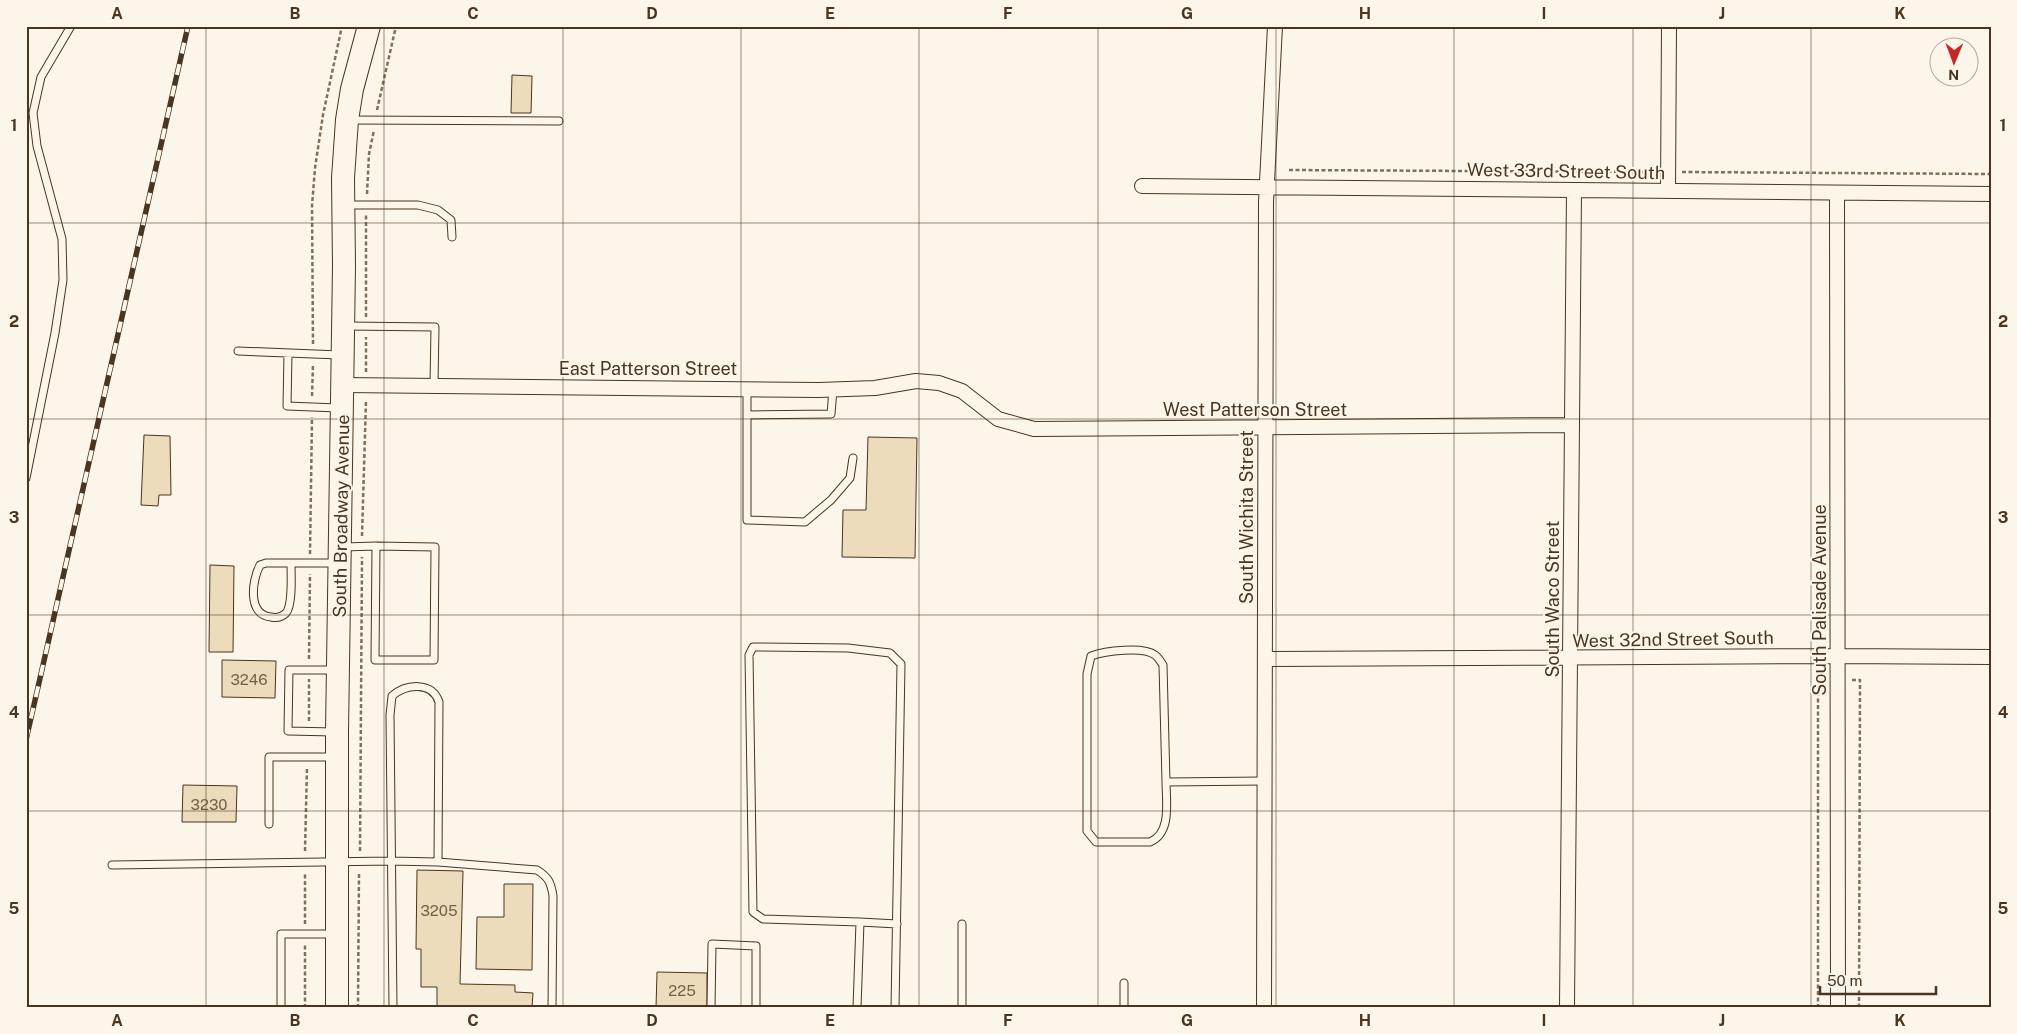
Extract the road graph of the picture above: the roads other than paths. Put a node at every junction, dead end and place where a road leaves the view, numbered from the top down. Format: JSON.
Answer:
{"nodes":[{"id":1,"x":71,"y":26,"type":"edge"},
{"id":2,"x":369,"y":26,"type":"edge"},
{"id":3,"x":1275,"y":26,"type":"edge"},
{"id":4,"x":1668,"y":26,"type":"edge"},
{"id":5,"x":347,"y":120,"type":"junction"},
{"id":6,"x":559,"y":121,"type":"dead end"},
{"id":7,"x":1142,"y":186,"type":"dead end"},
{"id":8,"x":1267,"y":187,"type":"junction"},
{"id":9,"x":1574,"y":190,"type":"junction"},
{"id":10,"x":1668,"y":191,"type":"junction"},
{"id":11,"x":1837,"y":193,"type":"junction"},
{"id":12,"x":1991,"y":194,"type":"edge"},
{"id":13,"x":343,"y":205,"type":"junction"},
{"id":14,"x":452,"y":237,"type":"dead end"},
{"id":15,"x":344,"y":326,"type":"junction"},
{"id":16,"x":238,"y":351,"type":"dead end"},
{"id":17,"x":288,"y":353,"type":"junction"},
{"id":18,"x":343,"y":356,"type":"junction"},
{"id":19,"x":343,"y":384,"type":"junction"},
{"id":20,"x":434,"y":385,"type":"junction"},
{"id":21,"x":952,"y":386,"type":"joint"},
{"id":22,"x":747,"y":388,"type":"junction"},
{"id":23,"x":834,"y":389,"type":"junction"},
{"id":24,"x":342,"y":408,"type":"junction"},
{"id":25,"x":747,"y":415,"type":"junction"},
{"id":26,"x":1572,"y":425,"type":"junction"},
{"id":27,"x":1264,"y":427,"type":"junction"},
{"id":28,"x":853,"y":458,"type":"dead end"},
{"id":29,"x":26,"y":478,"type":"edge"},
{"id":30,"x":376,"y":546,"type":"junction"},
{"id":31,"x":347,"y":552,"type":"junction"},
{"id":32,"x":291,"y":563,"type":"junction"},
{"id":33,"x":1838,"y":656,"type":"junction"},
{"id":34,"x":1991,"y":658,"type":"edge"},
{"id":35,"x":1265,"y":659,"type":"junction"},
{"id":36,"x":1570,"y":659,"type":"junction"},
{"id":37,"x":338,"y":670,"type":"junction"},
{"id":38,"x":337,"y":732,"type":"junction"},
{"id":39,"x":337,"y":757,"type":"junction"},
{"id":40,"x":1264,"y":781,"type":"junction"},
{"id":41,"x":1166,"y":782,"type":"junction"},
{"id":42,"x":269,"y":824,"type":"dead end"},
{"id":43,"x":390,"y":861,"type":"junction"},
{"id":44,"x":337,"y":862,"type":"junction"},
{"id":45,"x":438,"y":862,"type":"junction"},
{"id":46,"x":112,"y":865,"type":"dead end"},
{"id":47,"x":860,"y":922,"type":"junction"},
{"id":48,"x":897,"y":924,"type":"junction"},
{"id":49,"x":962,"y":924,"type":"dead end"},
{"id":50,"x":337,"y":934,"type":"junction"},
{"id":51,"x":1124,"y":983,"type":"dead end"},
{"id":52,"x":281,"y":1008,"type":"edge"},
{"id":53,"x":337,"y":1008,"type":"edge"},
{"id":54,"x":393,"y":1008,"type":"edge"},
{"id":55,"x":552,"y":1008,"type":"edge"},
{"id":56,"x":711,"y":1008,"type":"edge"},
{"id":57,"x":756,"y":1008,"type":"edge"},
{"id":58,"x":857,"y":1008,"type":"edge"},
{"id":59,"x":895,"y":1008,"type":"edge"},
{"id":60,"x":962,"y":1008,"type":"edge"},
{"id":61,"x":1124,"y":1008,"type":"edge"},
{"id":62,"x":1264,"y":1008,"type":"edge"},
{"id":63,"x":1567,"y":1008,"type":"edge"},
{"id":64,"x":1838,"y":1008,"type":"edge"}],
"edges":[{"from":1,"to":29,"type":"lane"},
{"from":2,"to":5,"type":"main road","name":"South Broadway Avenue"},
{"from":3,"to":8,"type":"street","name":"South Wichita Street"},
{"from":4,"to":10,"type":"street"},
{"from":5,"to":6,"type":"lane"},
{"from":5,"to":13,"type":"main road","name":"South Broadway Avenue"},
{"from":7,"to":8,"type":"street","name":"West 33rd Street South"},
{"from":8,"to":9,"type":"street","name":"West 33rd Street South"},
{"from":8,"to":27,"type":"street","name":"South Wichita Street"},
{"from":9,"to":10,"type":"street","name":"West 33rd Street South"},
{"from":9,"to":26,"type":"street","name":"South Waco Street"},
{"from":10,"to":11,"type":"street","name":"West 33rd Street South"},
{"from":11,"to":12,"type":"street","name":"West 33rd Street South"},
{"from":11,"to":33,"type":"street","name":"South Palisade Avenue"},
{"from":13,"to":14,"type":"lane"},
{"from":13,"to":15,"type":"main road","name":"South Broadway Avenue"},
{"from":15,"to":18,"type":"main road","name":"South Broadway Avenue"},
{"from":15,"to":20,"type":"lane"},
{"from":16,"to":17,"type":"lane"},
{"from":17,"to":18,"type":"lane"},
{"from":17,"to":24,"type":"lane"},
{"from":18,"to":19,"type":"main road","name":"South Broadway Avenue"},
{"from":19,"to":20,"type":"street","name":"East Patterson Street"},
{"from":19,"to":24,"type":"main road","name":"South Broadway Avenue"},
{"from":20,"to":22,"type":"street","name":"East Patterson Street"},
{"from":21,"to":23,"type":"street","name":"East Patterson Street"},
{"from":21,"to":27,"type":"street","name":"West Patterson Street"},
{"from":22,"to":23,"type":"street","name":"East Patterson Street"},
{"from":22,"to":25,"type":"lane"},
{"from":23,"to":25,"type":"lane"},
{"from":24,"to":31,"type":"main road","name":"South Broadway Avenue"},
{"from":25,"to":28,"type":"lane"},
{"from":26,"to":27,"type":"street","name":"West Patterson Street"},
{"from":26,"to":36,"type":"street","name":"South Waco Street"},
{"from":27,"to":35,"type":"street","name":"South Wichita Street"},
{"from":30,"to":30,"type":"lane"},
{"from":30,"to":31,"type":"lane"},
{"from":31,"to":32,"type":"lane"},
{"from":31,"to":37,"type":"main road","name":"South Broadway Avenue"},
{"from":32,"to":32,"type":"lane"},
{"from":33,"to":34,"type":"street","name":"West 32nd Street South"},
{"from":33,"to":36,"type":"street","name":"West 32nd Street South"},
{"from":33,"to":64,"type":"street","name":"South Palisade Avenue"},
{"from":35,"to":36,"type":"street","name":"West 32nd Street South"},
{"from":35,"to":40,"type":"street","name":"South Wichita Street"},
{"from":36,"to":63,"type":"street","name":"South Waco Street"},
{"from":37,"to":38,"type":"main road","name":"South Broadway Avenue"},
{"from":37,"to":38,"type":"lane"},
{"from":38,"to":39,"type":"main road","name":"South Broadway Avenue"},
{"from":39,"to":42,"type":"lane"},
{"from":39,"to":44,"type":"main road","name":"South Broadway Avenue"},
{"from":40,"to":41,"type":"lane"},
{"from":40,"to":62,"type":"street","name":"South Wichita Street"},
{"from":41,"to":41,"type":"lane"},
{"from":43,"to":44,"type":"lane"},
{"from":43,"to":45,"type":"lane"},
{"from":43,"to":45,"type":"lane"},
{"from":43,"to":54,"type":"lane"},
{"from":44,"to":46,"type":"lane"},
{"from":44,"to":50,"type":"main road","name":"South Broadway Avenue"},
{"from":45,"to":55,"type":"lane"},
{"from":47,"to":48,"type":"lane"},
{"from":47,"to":48,"type":"lane"},
{"from":47,"to":58,"type":"lane"},
{"from":48,"to":59,"type":"lane"},
{"from":49,"to":60,"type":"lane"},
{"from":50,"to":52,"type":"lane"},
{"from":50,"to":53,"type":"main road","name":"South Broadway Avenue"},
{"from":51,"to":61,"type":"lane"},
{"from":56,"to":57,"type":"lane"}]}
